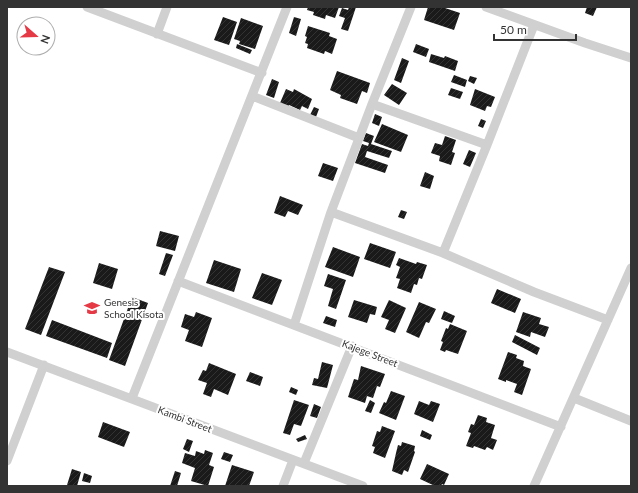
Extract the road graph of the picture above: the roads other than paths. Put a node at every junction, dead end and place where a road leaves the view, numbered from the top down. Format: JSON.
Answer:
{"nodes":[{"id":1,"x":87,"y":7,"type":"edge"},
{"id":2,"x":167,"y":7,"type":"edge"},
{"id":3,"x":287,"y":7,"type":"edge"},
{"id":4,"x":411,"y":7,"type":"edge"},
{"id":5,"x":491,"y":8,"type":"edge"},
{"id":6,"x":534,"y":25,"type":"junction"},
{"id":7,"x":157,"y":34,"type":"junction"},
{"id":8,"x":631,"y":58,"type":"edge"},
{"id":9,"x":262,"y":73,"type":"junction"},
{"id":10,"x":252,"y":96,"type":"junction"},
{"id":11,"x":372,"y":104,"type":"junction"},
{"id":12,"x":359,"y":138,"type":"junction"},
{"id":13,"x":487,"y":145,"type":"junction"},
{"id":14,"x":331,"y":212,"type":"junction"},
{"id":15,"x":443,"y":253,"type":"junction"},
{"id":16,"x":631,"y":268,"type":"edge"},
{"id":17,"x":178,"y":281,"type":"junction"},
{"id":18,"x":608,"y":320,"type":"junction"},
{"id":19,"x":294,"y":325,"type":"junction"},
{"id":20,"x":352,"y":346,"type":"junction"},
{"id":21,"x":7,"y":352,"type":"edge"},
{"id":22,"x":44,"y":366,"type":"junction"},
{"id":23,"x":132,"y":398,"type":"junction"},
{"id":24,"x":574,"y":398,"type":"junction"},
{"id":25,"x":631,"y":421,"type":"edge"},
{"id":26,"x":561,"y":427,"type":"junction"},
{"id":27,"x":293,"y":460,"type":"junction"},
{"id":28,"x":7,"y":461,"type":"edge"},
{"id":29,"x":304,"y":463,"type":"junction"},
{"id":30,"x":283,"y":486,"type":"edge"},
{"id":31,"x":363,"y":486,"type":"edge"},
{"id":32,"x":534,"y":486,"type":"edge"}],
"edges":[{"from":1,"to":7,"type":"street"},
{"from":2,"to":7,"type":"street"},
{"from":3,"to":9,"type":"street"},
{"from":4,"to":11,"type":"street"},
{"from":5,"to":6,"type":"street"},
{"from":6,"to":8,"type":"street"},
{"from":6,"to":13,"type":"street"},
{"from":7,"to":9,"type":"street"},
{"from":9,"to":10,"type":"street"},
{"from":10,"to":12,"type":"street"},
{"from":10,"to":17,"type":"street"},
{"from":11,"to":12,"type":"street"},
{"from":11,"to":13,"type":"street"},
{"from":12,"to":14,"type":"street"},
{"from":13,"to":15,"type":"street"},
{"from":14,"to":15,"type":"street"},
{"from":14,"to":19,"type":"street"},
{"from":15,"to":18,"type":"street"},
{"from":16,"to":18,"type":"street"},
{"from":17,"to":19,"type":"street","name":"Kajege Street"},
{"from":17,"to":23,"type":"street"},
{"from":18,"to":24,"type":"street"},
{"from":19,"to":20,"type":"street","name":"Kajege Street"},
{"from":20,"to":26,"type":"street","name":"Kajege Street"},
{"from":20,"to":29,"type":"street"},
{"from":21,"to":22,"type":"street","name":"Kambi Street"},
{"from":22,"to":23,"type":"street","name":"Kambi Street"},
{"from":22,"to":28,"type":"street"},
{"from":23,"to":27,"type":"street","name":"Kambi Street"},
{"from":24,"to":25,"type":"street"},
{"from":24,"to":26,"type":"street"},
{"from":26,"to":32,"type":"street"},
{"from":27,"to":29,"type":"street","name":"Kambi Street"},
{"from":27,"to":30,"type":"street"},
{"from":29,"to":31,"type":"street","name":"Kambi Street"}]}
